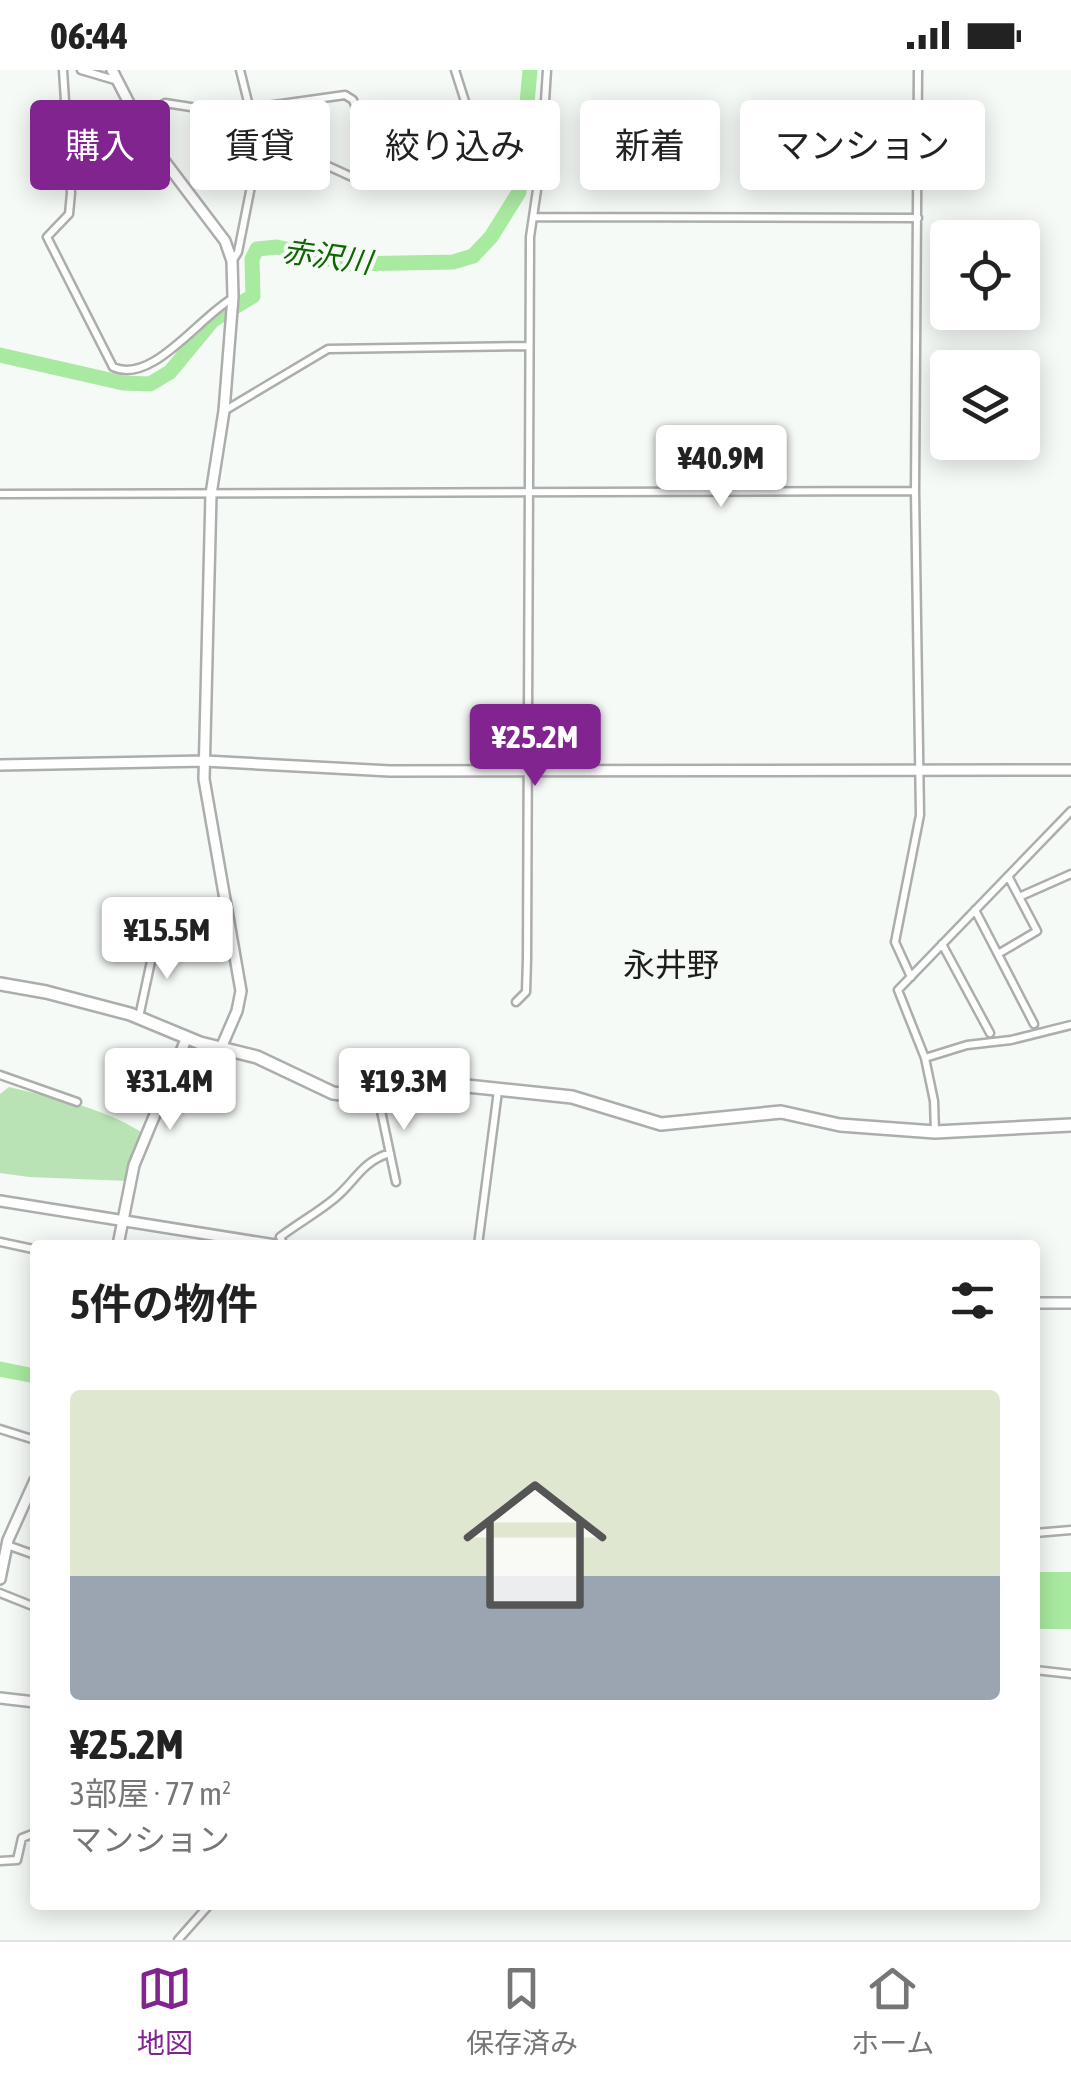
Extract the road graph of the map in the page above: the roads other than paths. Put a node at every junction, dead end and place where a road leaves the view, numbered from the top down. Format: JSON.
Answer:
{"nodes":[{"id":1,"x":63,"y":70,"type":"edge"},
{"id":2,"x":81,"y":70,"type":"edge"},
{"id":3,"x":240,"y":70,"type":"edge"},
{"id":4,"x":455,"y":70,"type":"edge"},
{"id":5,"x":547,"y":70,"type":"edge"},
{"id":6,"x":918,"y":70,"type":"edge"},
{"id":7,"x":113,"y":75,"type":"edge"},
{"id":8,"x":126,"y":100,"type":"edge"},
{"id":9,"x":247,"y":100,"type":"edge"},
{"id":10,"x":314,"y":100,"type":"edge"},
{"id":11,"x":353,"y":100,"type":"edge"},
{"id":12,"x":464,"y":100,"type":"edge"},
{"id":13,"x":545,"y":100,"type":"edge"},
{"id":14,"x":170,"y":167,"type":"edge"},
{"id":15,"x":251,"y":190,"type":"edge"},
{"id":16,"x":537,"y":190,"type":"edge"},
{"id":17,"x":533,"y":217,"type":"junction"},
{"id":18,"x":918,"y":218,"type":"junction"},
{"id":19,"x":232,"y":260,"type":"junction"},
{"id":20,"x":233,"y":298,"type":"junction"},
{"id":21,"x":529,"y":346,"type":"junction"},
{"id":22,"x":224,"y":410,"type":"junction"},
{"id":23,"x":915,"y":491,"type":"junction"},
{"id":24,"x":0,"y":494,"type":"edge"},
{"id":25,"x":212,"y":494,"type":"junction"},
{"id":26,"x":527,"y":494,"type":"junction"},
{"id":27,"x":205,"y":761,"type":"junction"},
{"id":28,"x":0,"y":765,"type":"edge"},
{"id":29,"x":918,"y":768,"type":"junction"},
{"id":30,"x":527,"y":770,"type":"junction"},
{"id":31,"x":1071,"y":770,"type":"edge"},
{"id":32,"x":1071,"y":811,"type":"edge"},
{"id":33,"x":1071,"y":874,"type":"edge"},
{"id":34,"x":1008,"y":876,"type":"junction"},
{"id":35,"x":1019,"y":897,"type":"junction"},
{"id":36,"x":976,"y":910,"type":"junction"},
{"id":37,"x":156,"y":938,"type":"dead end"},
{"id":38,"x":942,"y":944,"type":"junction"},
{"id":39,"x":998,"y":954,"type":"junction"},
{"id":40,"x":911,"y":977,"type":"junction"},
{"id":41,"x":0,"y":984,"type":"edge"},
{"id":42,"x":516,"y":1002,"type":"dead end"},
{"id":43,"x":138,"y":1018,"type":"junction"},
{"id":44,"x":1034,"y":1024,"type":"dead end"},
{"id":45,"x":1071,"y":1025,"type":"edge"},
{"id":46,"x":990,"y":1033,"type":"dead end"},
{"id":47,"x":187,"y":1037,"type":"junction"},
{"id":48,"x":221,"y":1048,"type":"junction"},
{"id":49,"x":925,"y":1058,"type":"junction"},
{"id":50,"x":0,"y":1076,"type":"edge"},
{"id":51,"x":498,"y":1090,"type":"junction"},
{"id":52,"x":377,"y":1092,"type":"junction"},
{"id":53,"x":77,"y":1102,"type":"dead end"},
{"id":54,"x":1071,"y":1126,"type":"edge"},
{"id":55,"x":935,"y":1132,"type":"junction"},
{"id":56,"x":390,"y":1153,"type":"junction"},
{"id":57,"x":396,"y":1182,"type":"dead end"},
{"id":58,"x":0,"y":1201,"type":"edge"},
{"id":59,"x":123,"y":1221,"type":"junction"},
{"id":60,"x":119,"y":1240,"type":"edge"},
{"id":61,"x":236,"y":1240,"type":"edge"},
{"id":62,"x":281,"y":1240,"type":"edge"},
{"id":63,"x":479,"y":1240,"type":"edge"},
{"id":64,"x":0,"y":1242,"type":"edge"},
{"id":65,"x":30,"y":1248,"type":"edge"},
{"id":66,"x":1040,"y":1303,"type":"edge"},
{"id":67,"x":1071,"y":1303,"type":"edge"},
{"id":68,"x":0,"y":1429,"type":"edge"},
{"id":69,"x":30,"y":1438,"type":"edge"},
{"id":70,"x":30,"y":1492,"type":"edge"},
{"id":71,"x":1071,"y":1530,"type":"edge"},
{"id":72,"x":1040,"y":1533,"type":"edge"},
{"id":73,"x":7,"y":1545,"type":"junction"},
{"id":74,"x":30,"y":1553,"type":"edge"},
{"id":75,"x":0,"y":1580,"type":"edge"},
{"id":76,"x":0,"y":1592,"type":"edge"},
{"id":77,"x":30,"y":1604,"type":"edge"},
{"id":78,"x":1040,"y":1671,"type":"edge"},
{"id":79,"x":1071,"y":1674,"type":"edge"},
{"id":80,"x":0,"y":1698,"type":"edge"},
{"id":81,"x":30,"y":1701,"type":"edge"},
{"id":82,"x":30,"y":1835,"type":"edge"},
{"id":83,"x":0,"y":1860,"type":"edge"},
{"id":84,"x":205,"y":1910,"type":"edge"},
{"id":85,"x":178,"y":1940,"type":"edge"}],
"edges":[{"from":1,"to":20,"type":"street"},
{"from":2,"to":7,"type":"street"},
{"from":3,"to":9,"type":"street"},
{"from":4,"to":12,"type":"street"},
{"from":5,"to":13,"type":"street"},
{"from":6,"to":18,"type":"street"},
{"from":7,"to":8,"type":"street"},
{"from":10,"to":11,"type":"street"},
{"from":14,"to":19,"type":"street"},
{"from":15,"to":19,"type":"street"},
{"from":16,"to":17,"type":"street"},
{"from":17,"to":18,"type":"street"},
{"from":17,"to":21,"type":"street"},
{"from":18,"to":23,"type":"street"},
{"from":19,"to":20,"type":"street"},
{"from":20,"to":22,"type":"street"},
{"from":21,"to":22,"type":"street"},
{"from":21,"to":26,"type":"street"},
{"from":22,"to":25,"type":"street"},
{"from":23,"to":26,"type":"street"},
{"from":23,"to":29,"type":"street"},
{"from":24,"to":25,"type":"street"},
{"from":25,"to":26,"type":"street"},
{"from":25,"to":27,"type":"street"},
{"from":26,"to":30,"type":"street"},
{"from":27,"to":28,"type":"street"},
{"from":27,"to":30,"type":"street"},
{"from":27,"to":48,"type":"street"},
{"from":29,"to":30,"type":"street"},
{"from":29,"to":31,"type":"street"},
{"from":29,"to":40,"type":"street"},
{"from":30,"to":42,"type":"street"},
{"from":32,"to":34,"type":"street"},
{"from":33,"to":35,"type":"street"},
{"from":34,"to":35,"type":"street"},
{"from":34,"to":36,"type":"street"},
{"from":35,"to":39,"type":"street"},
{"from":36,"to":38,"type":"street"},
{"from":36,"to":39,"type":"street"},
{"from":37,"to":43,"type":"street"},
{"from":38,"to":40,"type":"street"},
{"from":38,"to":46,"type":"street"},
{"from":39,"to":44,"type":"street"},
{"from":40,"to":49,"type":"street"},
{"from":41,"to":43,"type":"highway"},
{"from":43,"to":47,"type":"highway"},
{"from":45,"to":49,"type":"street"},
{"from":47,"to":48,"type":"highway"},
{"from":47,"to":59,"type":"street"},
{"from":48,"to":52,"type":"highway"},
{"from":49,"to":55,"type":"street"},
{"from":50,"to":53,"type":"street"},
{"from":51,"to":52,"type":"highway"},
{"from":51,"to":55,"type":"highway"},
{"from":51,"to":63,"type":"street"},
{"from":52,"to":56,"type":"street"},
{"from":54,"to":55,"type":"highway"},
{"from":56,"to":57,"type":"street"},
{"from":56,"to":62,"type":"street"},
{"from":58,"to":59,"type":"street"},
{"from":59,"to":60,"type":"street"},
{"from":59,"to":61,"type":"street"},
{"from":64,"to":65,"type":"street"},
{"from":66,"to":67,"type":"street"},
{"from":68,"to":69,"type":"street"},
{"from":70,"to":73,"type":"street"},
{"from":71,"to":72,"type":"street"},
{"from":73,"to":74,"type":"street"},
{"from":73,"to":75,"type":"street"},
{"from":76,"to":77,"type":"street"},
{"from":78,"to":79,"type":"street"},
{"from":80,"to":81,"type":"street"},
{"from":82,"to":83,"type":"street"},
{"from":84,"to":85,"type":"street"}]}
